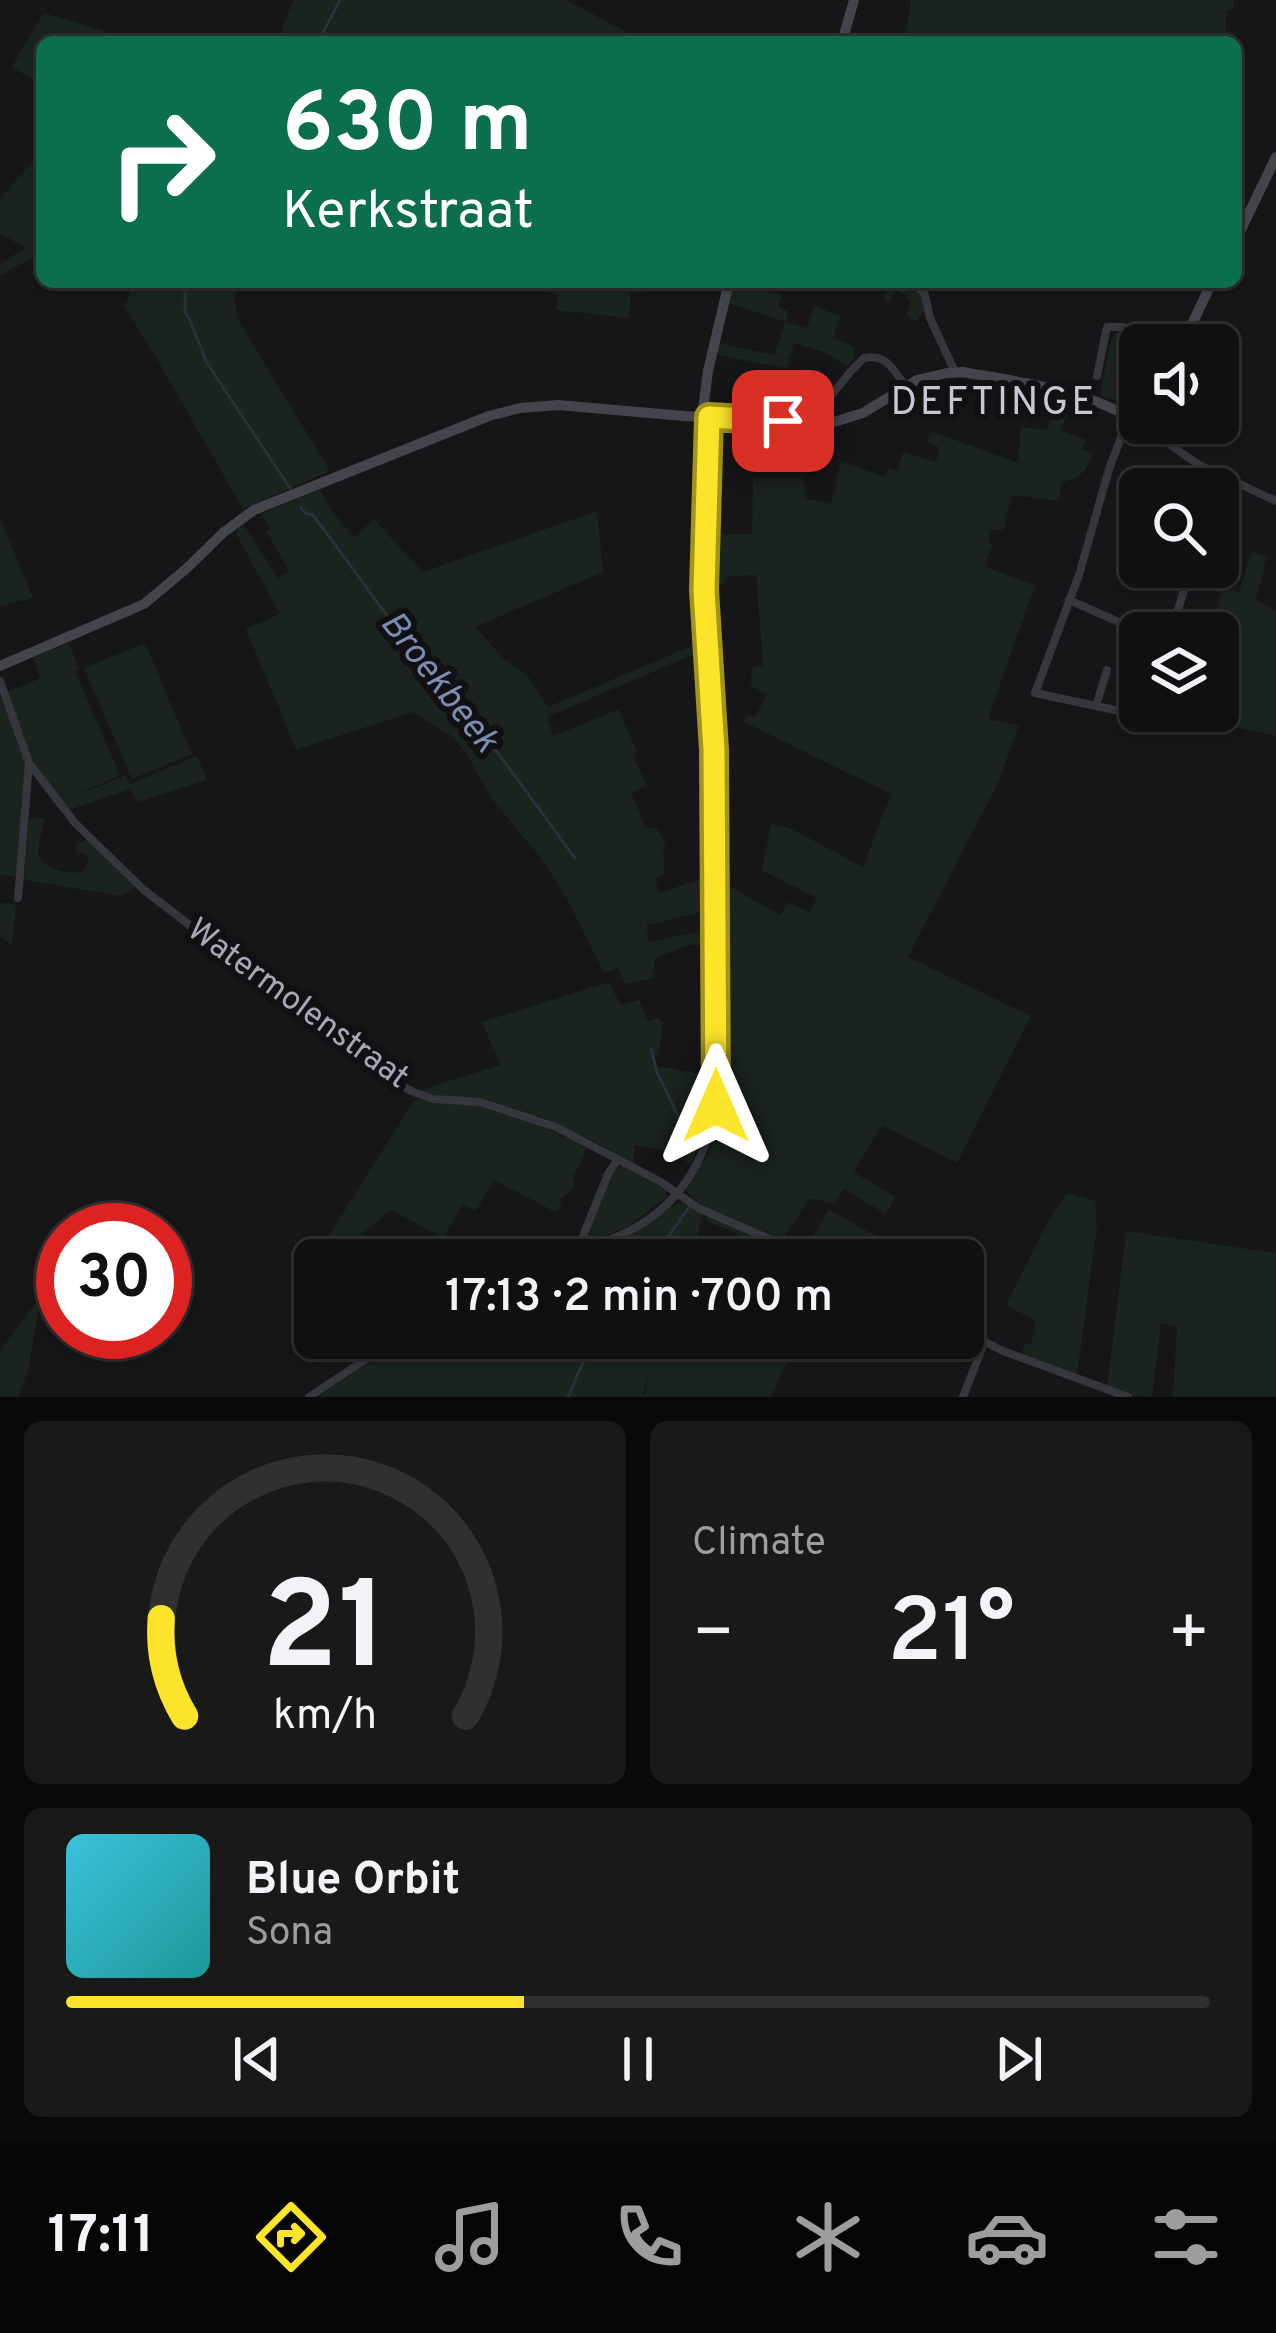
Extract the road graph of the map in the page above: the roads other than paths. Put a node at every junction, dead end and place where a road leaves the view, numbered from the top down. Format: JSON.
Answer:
{"nodes":[{"id":1,"x":854,"y":0,"type":"edge"},
{"id":2,"x":844,"y":36,"type":"edge"},
{"id":3,"x":1276,"y":157,"type":"edge"},
{"id":4,"x":1242,"y":228,"type":"edge"},
{"id":5,"x":728,"y":288,"type":"edge"},
{"id":6,"x":918,"y":288,"type":"edge"},
{"id":7,"x":1209,"y":288,"type":"edge"},
{"id":8,"x":1189,"y":324,"type":"edge"},
{"id":9,"x":1119,"y":327,"type":"edge"},
{"id":10,"x":955,"y":372,"type":"junction"},
{"id":11,"x":1097,"y":376,"type":"dead end"},
{"id":12,"x":905,"y":386,"type":"junction"},
{"id":13,"x":1119,"y":412,"type":"edge"},
{"id":14,"x":705,"y":417,"type":"junction"},
{"id":15,"x":819,"y":423,"type":"junction"},
{"id":16,"x":1121,"y":444,"type":"edge"},
{"id":17,"x":1173,"y":444,"type":"edge"},
{"id":18,"x":1205,"y":468,"type":"edge"},
{"id":19,"x":1239,"y":484,"type":"edge"},
{"id":20,"x":1276,"y":501,"type":"edge"},
{"id":21,"x":1069,"y":600,"type":"junction"},
{"id":22,"x":1119,"y":622,"type":"edge"},
{"id":23,"x":0,"y":666,"type":"edge"},
{"id":24,"x":1107,"y":670,"type":"dead end"},
{"id":25,"x":0,"y":681,"type":"edge"},
{"id":26,"x":1096,"y":706,"type":"junction"},
{"id":27,"x":1119,"y":711,"type":"edge"},
{"id":28,"x":29,"y":763,"type":"junction"},
{"id":29,"x":18,"y":898,"type":"dead end"},
{"id":30,"x":618,"y":1160,"type":"junction"},
{"id":31,"x":676,"y":1192,"type":"junction"},
{"id":32,"x":582,"y":1239,"type":"edge"},
{"id":33,"x":610,"y":1239,"type":"edge"},
{"id":34,"x":769,"y":1239,"type":"edge"},
{"id":35,"x":984,"y":1343,"type":"edge"},
{"id":36,"x":366,"y":1359,"type":"edge"},
{"id":37,"x":978,"y":1359,"type":"edge"},
{"id":38,"x":309,"y":1397,"type":"edge"},
{"id":39,"x":963,"y":1397,"type":"edge"},
{"id":40,"x":1128,"y":1397,"type":"edge"}],
"edges":[{"from":1,"to":2,"type":"street"},
{"from":3,"to":4,"type":"street"},
{"from":5,"to":14,"type":"street"},
{"from":6,"to":10,"type":"street"},
{"from":7,"to":8,"type":"street"},
{"from":9,"to":11,"type":"street"},
{"from":10,"to":12,"type":"street"},
{"from":10,"to":13,"type":"street"},
{"from":12,"to":15,"type":"street"},
{"from":12,"to":15,"type":"street"},
{"from":14,"to":15,"type":"street"},
{"from":14,"to":23,"type":"street"},
{"from":14,"to":31,"type":"street"},
{"from":16,"to":21,"type":"street"},
{"from":17,"to":18,"type":"street"},
{"from":19,"to":20,"type":"street"},
{"from":21,"to":22,"type":"street"},
{"from":21,"to":26,"type":"street"},
{"from":24,"to":26,"type":"street"},
{"from":25,"to":28,"type":"street"},
{"from":26,"to":27,"type":"street"},
{"from":28,"to":29,"type":"street"},
{"from":28,"to":30,"type":"street","name":"Watermolenstraat"},
{"from":30,"to":31,"type":"street","name":"Watermolenstraat"},
{"from":30,"to":32,"type":"street"},
{"from":31,"to":33,"type":"street"},
{"from":31,"to":34,"type":"street"},
{"from":35,"to":40,"type":"street"},
{"from":36,"to":38,"type":"street"},
{"from":37,"to":39,"type":"street"}]}
